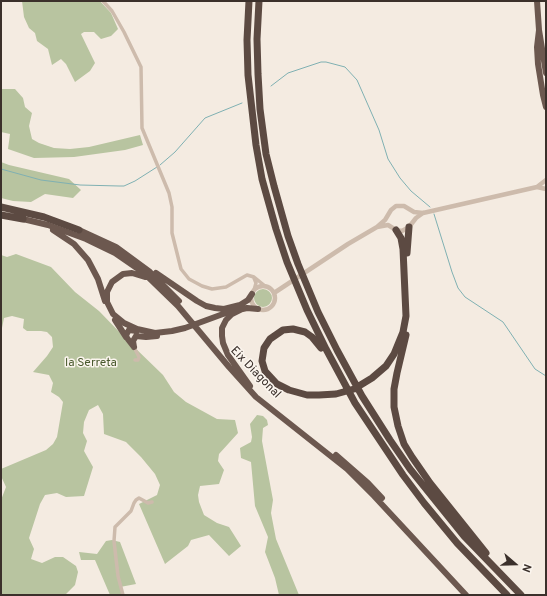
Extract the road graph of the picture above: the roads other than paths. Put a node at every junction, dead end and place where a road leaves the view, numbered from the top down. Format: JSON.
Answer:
{"nodes":[{"id":1,"x":103,"y":1,"type":"edge"},
{"id":2,"x":249,"y":1,"type":"edge"},
{"id":3,"x":258,"y":1,"type":"edge"},
{"id":4,"x":537,"y":1,"type":"edge"},
{"id":5,"x":539,"y":30,"type":"junction"},
{"id":6,"x":546,"y":59,"type":"edge"},
{"id":7,"x":546,"y":73,"type":"edge"},
{"id":8,"x":546,"y":108,"type":"edge"},
{"id":9,"x":546,"y":180,"type":"edge"},
{"id":10,"x":537,"y":187,"type":"junction"},
{"id":11,"x":546,"y":189,"type":"edge"},
{"id":12,"x":1,"y":207,"type":"edge"},
{"id":13,"x":410,"y":210,"type":"junction"},
{"id":14,"x":423,"y":213,"type":"junction"},
{"id":15,"x":1,"y":215,"type":"edge"},
{"id":16,"x":388,"y":215,"type":"junction"},
{"id":17,"x":23,"y":219,"type":"junction"},
{"id":18,"x":410,"y":225,"type":"junction"},
{"id":19,"x":377,"y":227,"type":"junction"},
{"id":20,"x":393,"y":228,"type":"junction"},
{"id":21,"x":79,"y":230,"type":"joint"},
{"id":22,"x":116,"y":247,"type":"junction"},
{"id":23,"x":254,"y":277,"type":"junction"},
{"id":24,"x":265,"y":286,"type":"junction"},
{"id":25,"x":165,"y":292,"type":"junction"},
{"id":26,"x":253,"y":292,"type":"junction"},
{"id":27,"x":274,"y":293,"type":"junction"},
{"id":28,"x":241,"y":307,"type":"junction"},
{"id":29,"x":258,"y":309,"type":"junction"},
{"id":30,"x":115,"y":320,"type":"junction"},
{"id":31,"x":129,"y":330,"type":"junction"},
{"id":32,"x":156,"y":334,"type":"junction"},
{"id":33,"x":127,"y":338,"type":"junction"},
{"id":34,"x":134,"y":347,"type":"junction"},
{"id":35,"x":135,"y":360,"type":"dead end"},
{"id":36,"x":250,"y":386,"type":"junction"},
{"id":37,"x":393,"y":461,"type":"junction"},
{"id":38,"x":152,"y":502,"type":"dead end"},
{"id":39,"x":495,"y":568,"type":"junction"},
{"id":40,"x":123,"y":595,"type":"edge"},
{"id":41,"x":466,"y":595,"type":"edge"},
{"id":42,"x":471,"y":595,"type":"edge"},
{"id":43,"x":507,"y":595,"type":"edge"},
{"id":44,"x":521,"y":595,"type":"edge"}],
"edges":[{"from":1,"to":23,"type":"street"},
{"from":2,"to":37,"type":"highway"},
{"from":3,"to":39,"type":"highway"},
{"from":4,"to":5,"type":"highway"},
{"from":5,"to":6,"type":"highway"},
{"from":5,"to":7,"type":"highway"},
{"from":5,"to":8,"type":"highway"},
{"from":9,"to":10,"type":"street"},
{"from":10,"to":11,"type":"street"},
{"from":10,"to":14,"type":"street"},
{"from":12,"to":21,"type":"highway","name":"Eix Diagonal"},
{"from":13,"to":14,"type":"street"},
{"from":13,"to":16,"type":"street"},
{"from":13,"to":18,"type":"street"},
{"from":14,"to":18,"type":"street"},
{"from":15,"to":17,"type":"highway","name":"Eix Diagonal"},
{"from":16,"to":19,"type":"street"},
{"from":16,"to":20,"type":"street"},
{"from":17,"to":25,"type":"highway","name":"Eix Diagonal"},
{"from":17,"to":30,"type":"highway"},
{"from":18,"to":20,"type":"street"},
{"from":18,"to":39,"type":"highway"},
{"from":19,"to":20,"type":"street"},
{"from":19,"to":27,"type":"street"},
{"from":20,"to":37,"type":"highway"},
{"from":21,"to":22,"type":"highway","name":"Eix Diagonal"},
{"from":22,"to":28,"type":"highway"},
{"from":22,"to":36,"type":"highway","name":"Eix Diagonal"},
{"from":23,"to":24,"type":"street"},
{"from":23,"to":26,"type":"street"},
{"from":24,"to":26,"type":"street"},
{"from":24,"to":27,"type":"street"},
{"from":25,"to":32,"type":"highway"},
{"from":25,"to":41,"type":"highway","name":"Eix Diagonal"},
{"from":26,"to":28,"type":"highway"},
{"from":26,"to":29,"type":"street"},
{"from":27,"to":29,"type":"street"},
{"from":28,"to":29,"type":"highway"},
{"from":28,"to":32,"type":"highway"},
{"from":28,"to":36,"type":"highway"},
{"from":30,"to":31,"type":"highway"},
{"from":30,"to":33,"type":"highway"},
{"from":31,"to":32,"type":"highway"},
{"from":31,"to":33,"type":"highway"},
{"from":32,"to":34,"type":"highway"},
{"from":33,"to":34,"type":"highway"},
{"from":34,"to":35,"type":"street"},
{"from":36,"to":42,"type":"highway","name":"Eix Diagonal"},
{"from":37,"to":43,"type":"highway"},
{"from":38,"to":40,"type":"street"},
{"from":39,"to":44,"type":"highway"}]}
